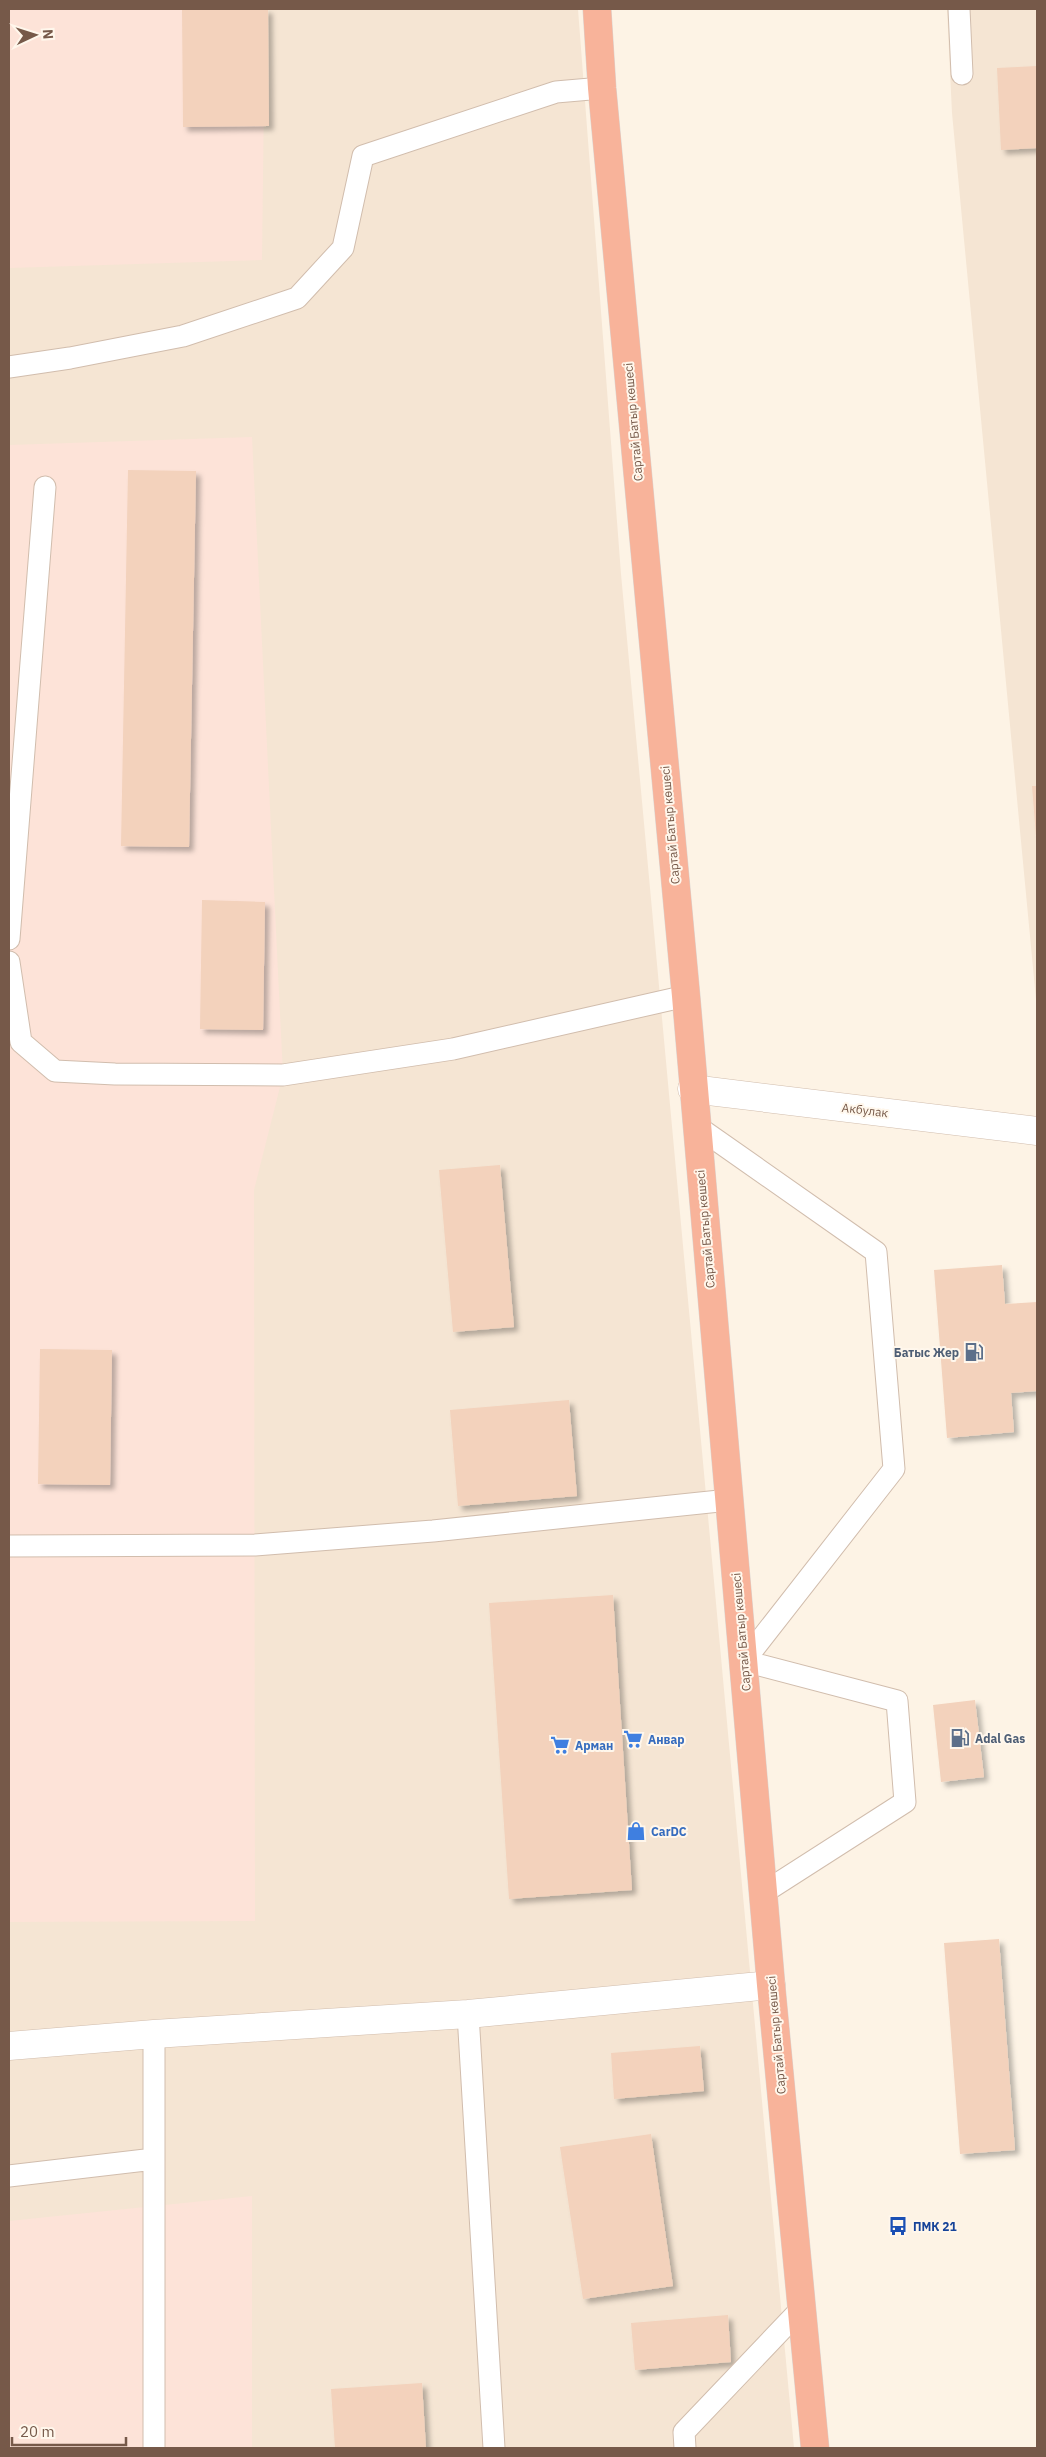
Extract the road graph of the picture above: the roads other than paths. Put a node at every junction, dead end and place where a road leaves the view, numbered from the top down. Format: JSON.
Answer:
{"nodes":[{"id":1,"x":597,"y":9,"type":"edge"},
{"id":2,"x":959,"y":9,"type":"edge"},
{"id":3,"x":962,"y":74,"type":"dead end"},
{"id":4,"x":602,"y":88,"type":"junction"},
{"id":5,"x":9,"y":367,"type":"edge"},
{"id":6,"x":45,"y":487,"type":"dead end"},
{"id":7,"x":9,"y":939,"type":"edge"},
{"id":8,"x":9,"y":962,"type":"edge"},
{"id":9,"x":686,"y":996,"type":"junction"},
{"id":10,"x":692,"y":1089,"type":"junction"},
{"id":11,"x":695,"y":1125,"type":"junction"},
{"id":12,"x":1037,"y":1131,"type":"edge"},
{"id":13,"x":729,"y":1500,"type":"junction"},
{"id":14,"x":9,"y":1546,"type":"edge"},
{"id":15,"x":744,"y":1661,"type":"junction"},
{"id":16,"x":763,"y":1893,"type":"junction"},
{"id":17,"x":771,"y":1985,"type":"junction"},
{"id":18,"x":468,"y":2014,"type":"junction"},
{"id":19,"x":154,"y":2034,"type":"junction"},
{"id":20,"x":9,"y":2046,"type":"edge"},
{"id":21,"x":154,"y":2159,"type":"junction"},
{"id":22,"x":9,"y":2176,"type":"edge"},
{"id":23,"x":802,"y":2308,"type":"junction"},
{"id":24,"x":154,"y":2448,"type":"edge"},
{"id":25,"x":494,"y":2448,"type":"edge"},
{"id":26,"x":685,"y":2448,"type":"edge"},
{"id":27,"x":815,"y":2448,"type":"edge"}],
"edges":[{"from":1,"to":4,"type":"highway","name":"Сартай Батыр көшесі"},
{"from":2,"to":3,"type":"lane"},
{"from":4,"to":5,"type":"lane"},
{"from":4,"to":9,"type":"highway","name":"Сартай Батыр көшесі"},
{"from":6,"to":7,"type":"lane"},
{"from":8,"to":9,"type":"lane"},
{"from":9,"to":10,"type":"highway","name":"Сартай Батыр көшесі"},
{"from":10,"to":11,"type":"highway","name":"Сартай Батыр көшесі"},
{"from":10,"to":12,"type":"street","name":"Акбулак"},
{"from":11,"to":13,"type":"highway","name":"Сартай Батыр көшесі"},
{"from":11,"to":15,"type":"lane"},
{"from":13,"to":14,"type":"lane"},
{"from":13,"to":15,"type":"highway","name":"Сартай Батыр көшесі"},
{"from":15,"to":16,"type":"highway","name":"Сартай Батыр көшесі"},
{"from":15,"to":16,"type":"lane"},
{"from":16,"to":17,"type":"highway","name":"Сартай Батыр көшесі"},
{"from":17,"to":18,"type":"street"},
{"from":17,"to":23,"type":"highway","name":"Сартай Батыр көшесі"},
{"from":18,"to":19,"type":"street"},
{"from":18,"to":25,"type":"lane"},
{"from":19,"to":20,"type":"street"},
{"from":19,"to":21,"type":"lane"},
{"from":21,"to":22,"type":"lane"},
{"from":21,"to":24,"type":"lane"},
{"from":23,"to":26,"type":"lane"},
{"from":23,"to":27,"type":"highway","name":"Сартай Батыр көшесі"}]}
